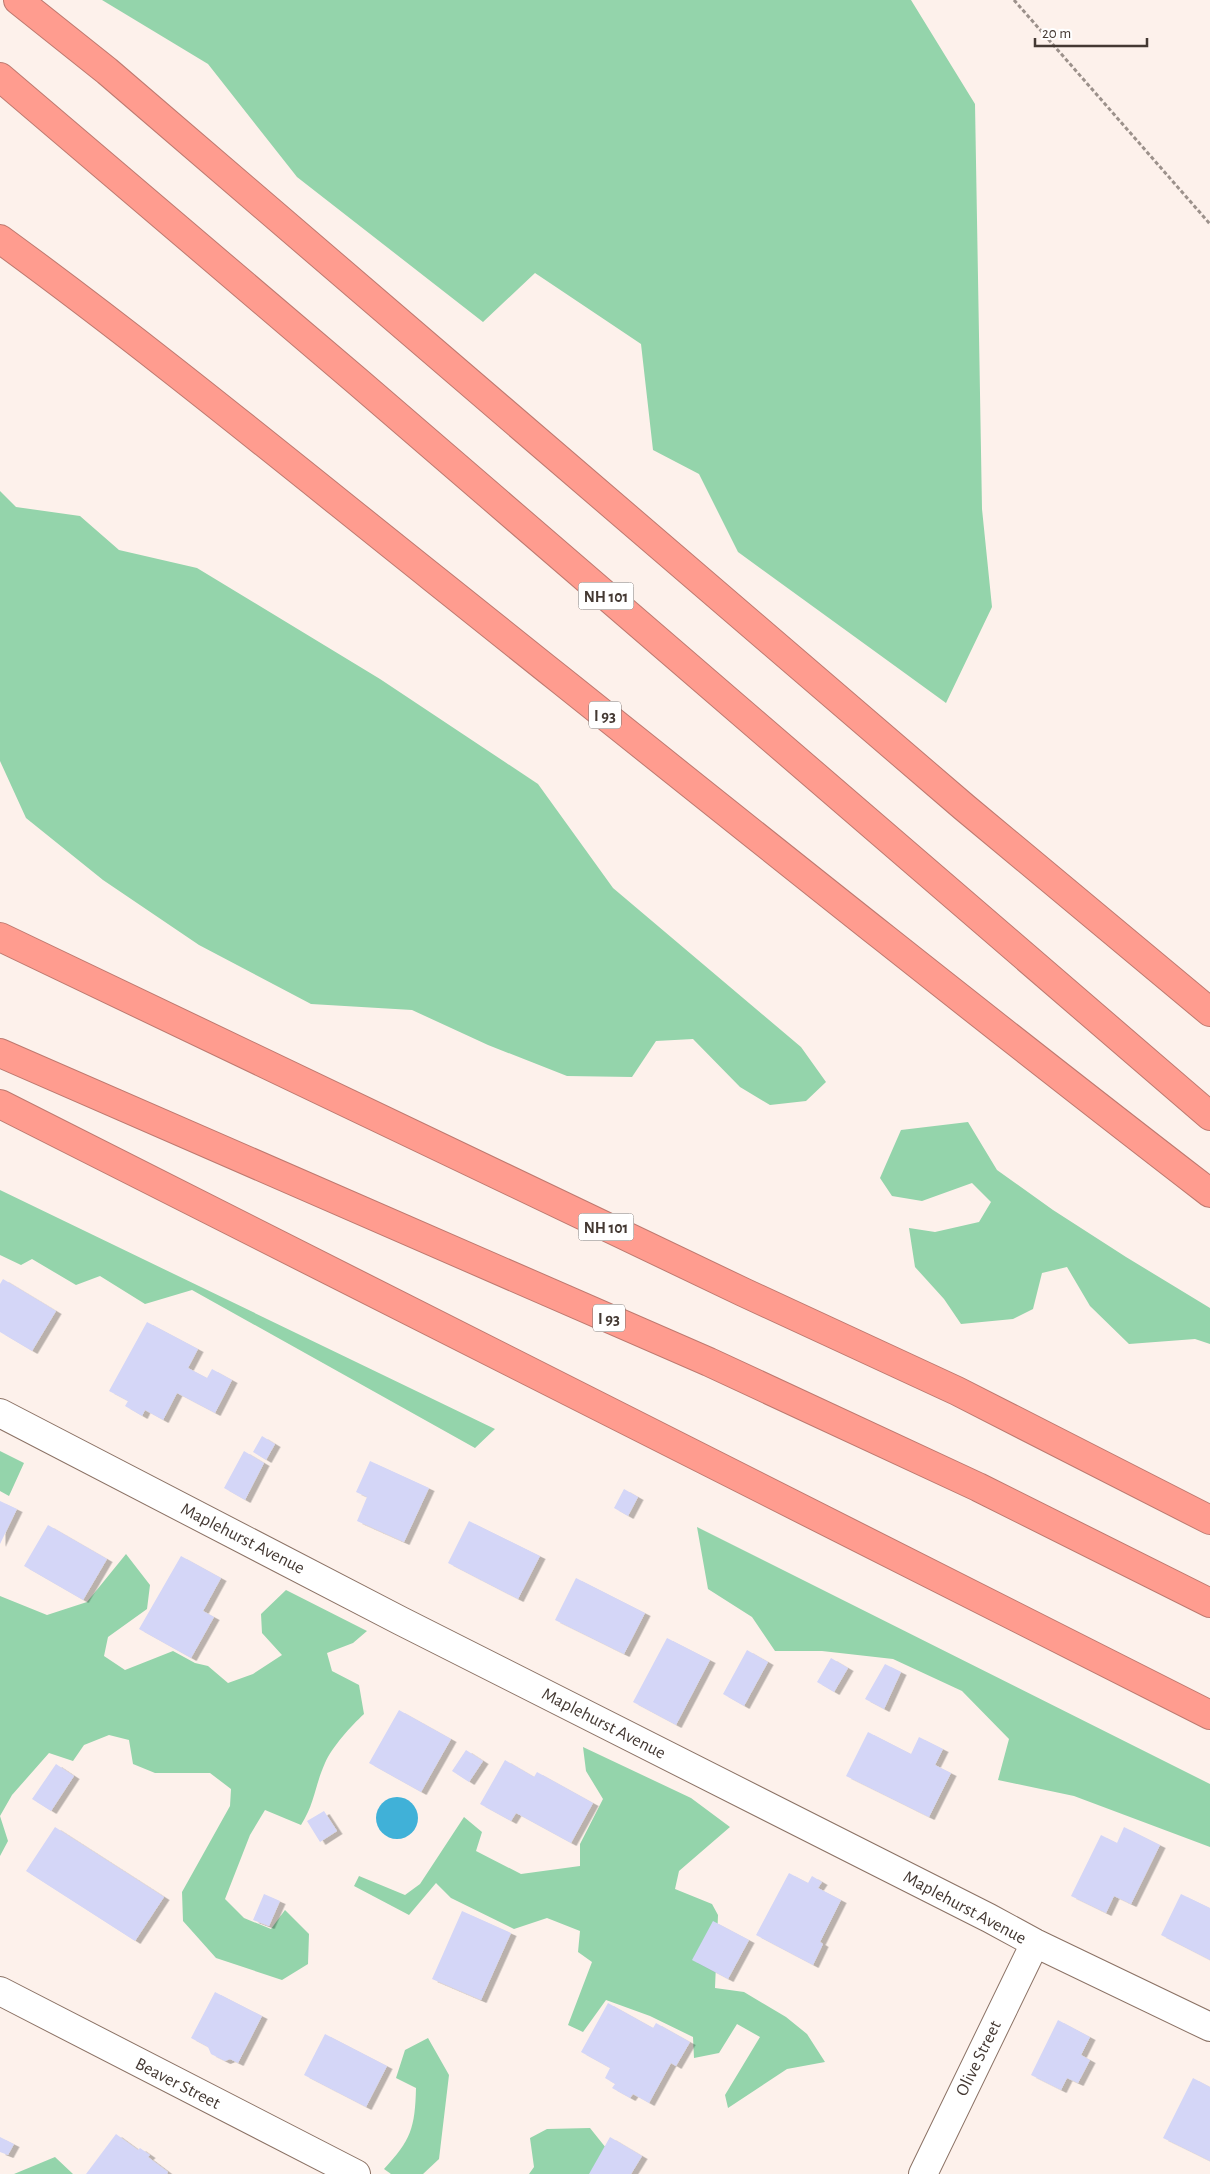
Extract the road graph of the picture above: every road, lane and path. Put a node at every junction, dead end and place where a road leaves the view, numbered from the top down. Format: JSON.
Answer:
{"nodes":[{"id":1,"x":18,"y":0,"type":"edge"},
{"id":2,"x":1014,"y":0,"type":"edge"},
{"id":3,"x":0,"y":77,"type":"edge"},
{"id":4,"x":1210,"y":224,"type":"edge"},
{"id":5,"x":0,"y":239,"type":"edge"},
{"id":6,"x":0,"y":937,"type":"edge"},
{"id":7,"x":1210,"y":1012,"type":"edge"},
{"id":8,"x":0,"y":1053,"type":"edge"},
{"id":9,"x":0,"y":1104,"type":"edge"},
{"id":10,"x":1210,"y":1116,"type":"edge"},
{"id":11,"x":1210,"y":1193,"type":"edge"},
{"id":12,"x":0,"y":1413,"type":"edge"},
{"id":13,"x":1210,"y":1520,"type":"edge"},
{"id":14,"x":1210,"y":1603,"type":"edge"},
{"id":15,"x":1210,"y":1715,"type":"edge"},
{"id":16,"x":1035,"y":1943,"type":"junction"},
{"id":17,"x":0,"y":1991,"type":"edge"},
{"id":18,"x":1210,"y":2027,"type":"edge"},
{"id":19,"x":356,"y":2174,"type":"edge"},
{"id":20,"x":923,"y":2174,"type":"edge"}],
"edges":[{"from":1,"to":7,"type":"highway"},
{"from":2,"to":4,"type":"path"},
{"from":3,"to":10,"type":"highway","number":"NH 101"},
{"from":5,"to":11,"type":"highway","number":"I 93"},
{"from":6,"to":13,"type":"highway","number":"NH 101"},
{"from":8,"to":14,"type":"highway","number":"I 93"},
{"from":9,"to":15,"type":"highway"},
{"from":12,"to":16,"type":"street","name":"Maplehurst Avenue"},
{"from":16,"to":18,"type":"street","name":"Maplehurst Avenue"},
{"from":16,"to":20,"type":"street","name":"Olive Street"},
{"from":17,"to":19,"type":"street","name":"Beaver Street"}]}
